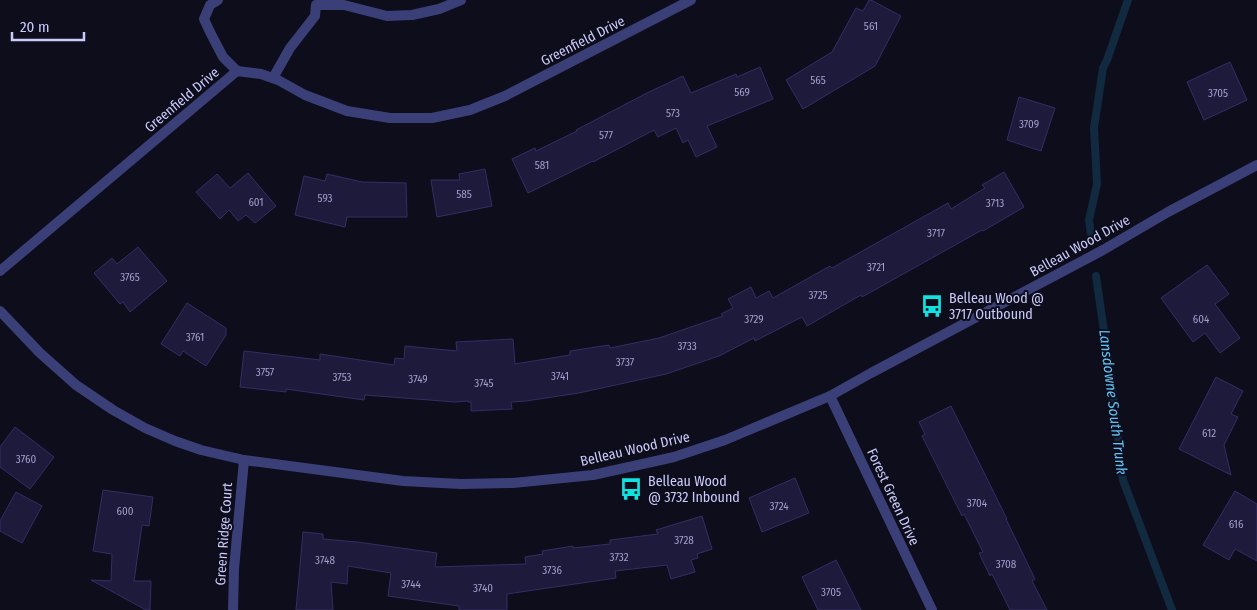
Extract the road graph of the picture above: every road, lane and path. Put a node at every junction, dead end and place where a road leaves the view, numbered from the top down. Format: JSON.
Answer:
{"nodes":[{"id":1,"x":218,"y":0,"type":"edge"},
{"id":2,"x":461,"y":0,"type":"edge"},
{"id":3,"x":691,"y":0,"type":"edge"},
{"id":4,"x":314,"y":3,"type":"edge"},
{"id":5,"x":237,"y":71,"type":"junction"},
{"id":6,"x":273,"y":78,"type":"junction"},
{"id":7,"x":1257,"y":165,"type":"edge"},
{"id":8,"x":0,"y":270,"type":"edge"},
{"id":9,"x":0,"y":311,"type":"edge"},
{"id":10,"x":830,"y":396,"type":"junction"},
{"id":11,"x":244,"y":460,"type":"junction"},
{"id":12,"x":233,"y":610,"type":"edge"},
{"id":13,"x":932,"y":610,"type":"edge"}],
"edges":[{"from":1,"to":5,"type":"street"},
{"from":2,"to":4,"type":"street"},
{"from":3,"to":6,"type":"street","name":"Greenfield Drive"},
{"from":4,"to":6,"type":"street"},
{"from":5,"to":6,"type":"street","name":"Greenfield Drive"},
{"from":5,"to":8,"type":"street","name":"Greenfield Drive"},
{"from":7,"to":10,"type":"street","name":"Belleau Wood Drive"},
{"from":9,"to":11,"type":"street","name":"Belleau Wood Drive"},
{"from":10,"to":11,"type":"street","name":"Belleau Wood Drive"},
{"from":10,"to":13,"type":"street","name":"Forest Green Drive"},
{"from":11,"to":12,"type":"street","name":"Green Ridge Court"}]}
